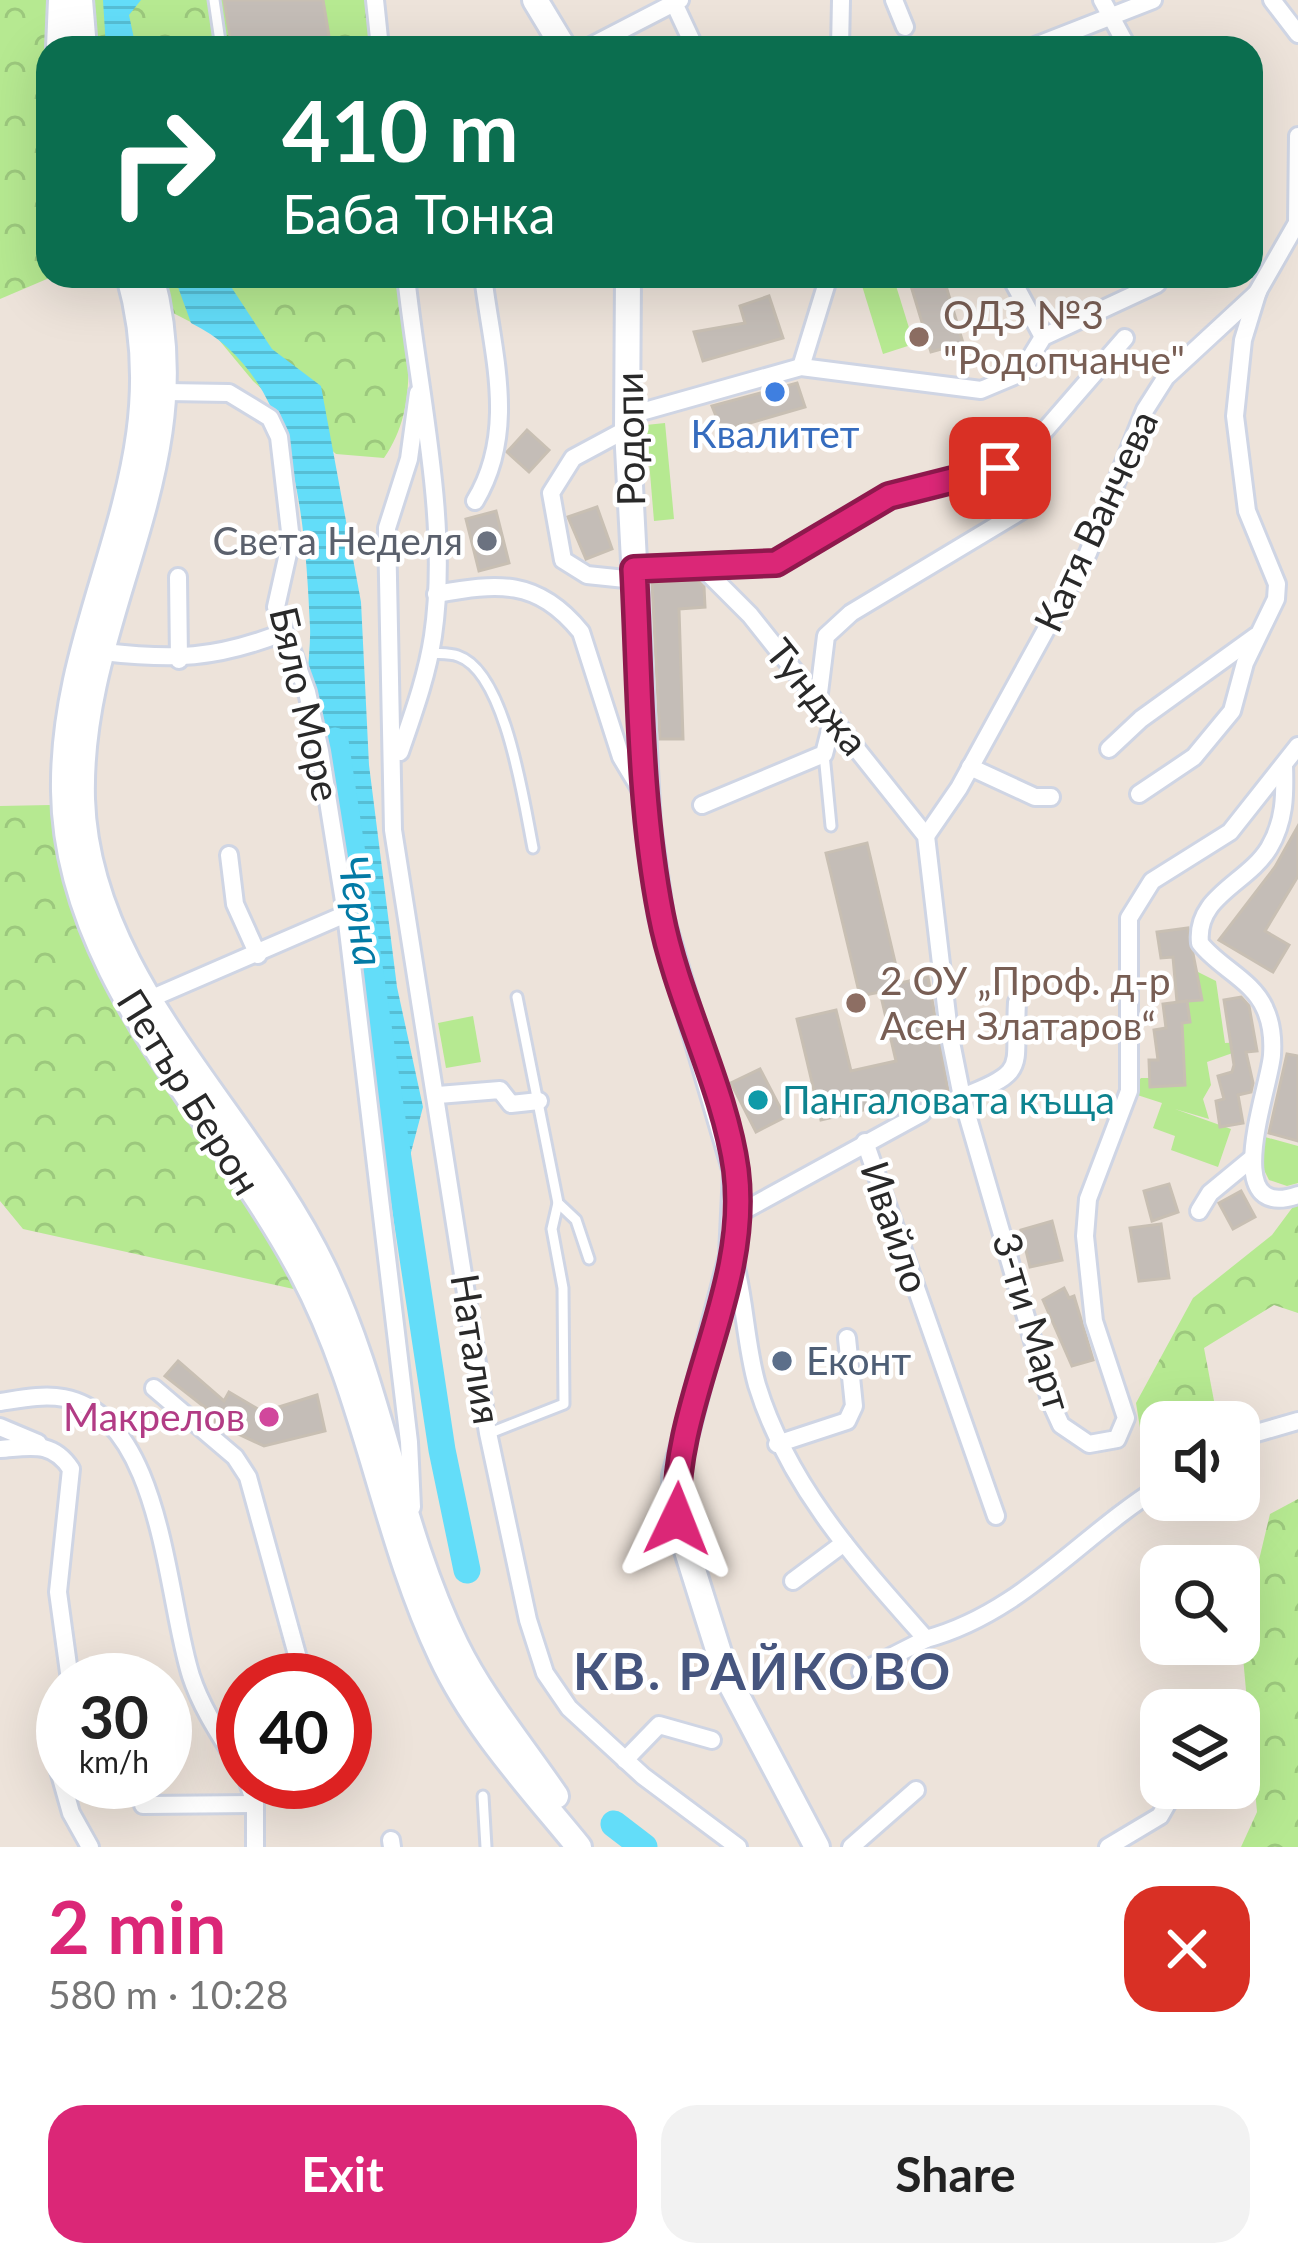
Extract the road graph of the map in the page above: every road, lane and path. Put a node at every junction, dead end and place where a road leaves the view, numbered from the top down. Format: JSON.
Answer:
{"nodes":[{"id":1,"x":61,"y":0,"type":"edge"},
{"id":2,"x":80,"y":0,"type":"edge"},
{"id":3,"x":214,"y":0,"type":"edge"},
{"id":4,"x":375,"y":0,"type":"edge"},
{"id":5,"x":535,"y":0,"type":"edge"},
{"id":6,"x":841,"y":0,"type":"edge"},
{"id":7,"x":894,"y":0,"type":"edge"},
{"id":8,"x":1153,"y":0,"type":"edge"},
{"id":9,"x":1272,"y":0,"type":"edge"},
{"id":10,"x":677,"y":1,"type":"edge"},
{"id":11,"x":1106,"y":9,"type":"edge"},
{"id":12,"x":904,"y":27,"type":"dead end"},
{"id":13,"x":1298,"y":34,"type":"edge"},
{"id":14,"x":60,"y":36,"type":"edge"},
{"id":15,"x":83,"y":36,"type":"edge"},
{"id":16,"x":219,"y":36,"type":"edge"},
{"id":17,"x":379,"y":36,"type":"edge"},
{"id":18,"x":557,"y":36,"type":"edge"},
{"id":19,"x":610,"y":36,"type":"edge"},
{"id":20,"x":690,"y":36,"type":"edge"},
{"id":21,"x":840,"y":36,"type":"edge"},
{"id":22,"x":1053,"y":36,"type":"edge"},
{"id":23,"x":1121,"y":36,"type":"edge"},
{"id":24,"x":1298,"y":136,"type":"edge"},
{"id":25,"x":1297,"y":222,"type":"edge"},
{"id":26,"x":1263,"y":271,"type":"edge"},
{"id":27,"x":131,"y":288,"type":"edge"},
{"id":28,"x":153,"y":288,"type":"edge"},
{"id":29,"x":407,"y":288,"type":"edge"},
{"id":30,"x":485,"y":288,"type":"edge"},
{"id":31,"x":628,"y":288,"type":"edge"},
{"id":32,"x":825,"y":288,"type":"edge"},
{"id":33,"x":1016,"y":288,"type":"edge"},
{"id":34,"x":1148,"y":288,"type":"edge"},
{"id":35,"x":1250,"y":288,"type":"edge"},
{"id":36,"x":1254,"y":288,"type":"edge"},
{"id":37,"x":1043,"y":337,"type":"junction"},
{"id":38,"x":1126,"y":338,"type":"dead end"},
{"id":39,"x":801,"y":367,"type":"junction"},
{"id":40,"x":167,"y":392,"type":"junction"},
{"id":41,"x":418,"y":393,"type":"junction"},
{"id":42,"x":627,"y":423,"type":"junction"},
{"id":43,"x":475,"y":500,"type":"dead end"},
{"id":44,"x":1024,"y":509,"type":"dead end"},
{"id":45,"x":700,"y":565,"type":"junction"},
{"id":46,"x":634,"y":574,"type":"junction"},
{"id":47,"x":178,"y":577,"type":"dead end"},
{"id":48,"x":436,"y":594,"type":"junction"},
{"id":49,"x":282,"y":633,"type":"junction"},
{"id":50,"x":1257,"y":634,"type":"junction"},
{"id":51,"x":103,"y":652,"type":"junction"},
{"id":52,"x":429,"y":653,"type":"junction"},
{"id":53,"x":178,"y":660,"type":"junction"},
{"id":54,"x":818,"y":701,"type":"junction"},
{"id":55,"x":833,"y":718,"type":"junction"},
{"id":56,"x":1298,"y":746,"type":"edge"},
{"id":57,"x":1109,"y":748,"type":"dead end"},
{"id":58,"x":824,"y":754,"type":"junction"},
{"id":59,"x":395,"y":764,"type":"junction"},
{"id":60,"x":1284,"y":764,"type":"junction"},
{"id":61,"x":970,"y":767,"type":"junction"},
{"id":62,"x":1139,"y":794,"type":"dead end"},
{"id":63,"x":1051,"y":797,"type":"dead end"},
{"id":64,"x":648,"y":801,"type":"junction"},
{"id":65,"x":703,"y":805,"type":"dead end"},
{"id":66,"x":831,"y":826,"type":"dead end"},
{"id":67,"x":926,"y":836,"type":"junction"},
{"id":68,"x":533,"y":848,"type":"dead end"},
{"id":69,"x":229,"y":855,"type":"dead end"},
{"id":70,"x":346,"y":914,"type":"junction"},
{"id":71,"x":258,"y":956,"type":"junction"},
{"id":72,"x":152,"y":998,"type":"junction"},
{"id":73,"x":517,"y":998,"type":"dead end"},
{"id":74,"x":1017,"y":1002,"type":"dead end"},
{"id":75,"x":438,"y":1095,"type":"junction"},
{"id":76,"x":962,"y":1096,"type":"junction"},
{"id":77,"x":539,"y":1101,"type":"junction"},
{"id":78,"x":922,"y":1113,"type":"dead end"},
{"id":79,"x":865,"y":1142,"type":"junction"},
{"id":80,"x":1250,"y":1160,"type":"junction"},
{"id":81,"x":1298,"y":1195,"type":"edge"},
{"id":82,"x":558,"y":1203,"type":"junction"},
{"id":83,"x":1199,"y":1210,"type":"dead end"},
{"id":84,"x":734,"y":1216,"type":"junction"},
{"id":85,"x":732,"y":1256,"type":"junction"},
{"id":86,"x":589,"y":1258,"type":"dead end"},
{"id":87,"x":847,"y":1338,"type":"dead end"},
{"id":88,"x":356,"y":1373,"type":"junction"},
{"id":89,"x":154,"y":1388,"type":"dead end"},
{"id":90,"x":0,"y":1402,"type":"edge"},
{"id":91,"x":1298,"y":1421,"type":"edge"},
{"id":92,"x":0,"y":1426,"type":"edge"},
{"id":93,"x":1260,"y":1432,"type":"edge"},
{"id":94,"x":488,"y":1433,"type":"junction"},
{"id":95,"x":777,"y":1444,"type":"junction"},
{"id":96,"x":44,"y":1446,"type":"junction"},
{"id":97,"x":0,"y":1449,"type":"edge"},
{"id":98,"x":1140,"y":1503,"type":"edge"},
{"id":99,"x":996,"y":1516,"type":"dead end"},
{"id":100,"x":413,"y":1532,"type":"junction"},
{"id":101,"x":844,"y":1543,"type":"junction"},
{"id":102,"x":793,"y":1581,"type":"dead end"},
{"id":103,"x":926,"y":1639,"type":"junction"},
{"id":104,"x":65,"y":1653,"type":"edge"},
{"id":105,"x":297,"y":1653,"type":"edge"},
{"id":106,"x":861,"y":1672,"type":"dead end"},
{"id":107,"x":216,"y":1725,"type":"edge"},
{"id":108,"x":712,"y":1740,"type":"dead end"},
{"id":109,"x":625,"y":1760,"type":"junction"},
{"id":110,"x":916,"y":1790,"type":"dead end"},
{"id":111,"x":483,"y":1796,"type":"dead end"},
{"id":112,"x":70,"y":1809,"type":"edge"},
{"id":113,"x":255,"y":1809,"type":"edge"},
{"id":114,"x":1164,"y":1809,"type":"edge"},
{"id":115,"x":90,"y":1847,"type":"edge"},
{"id":116,"x":255,"y":1847,"type":"edge"},
{"id":117,"x":486,"y":1847,"type":"edge"},
{"id":118,"x":579,"y":1847,"type":"edge"},
{"id":119,"x":591,"y":1847,"type":"edge"},
{"id":120,"x":738,"y":1847,"type":"edge"},
{"id":121,"x":818,"y":1847,"type":"edge"},
{"id":122,"x":851,"y":1847,"type":"edge"},
{"id":123,"x":1108,"y":1847,"type":"edge"}],
"edges":[{"from":1,"to":14,"type":"main road"},
{"from":2,"to":15,"type":"main road"},
{"from":3,"to":16,"type":"lane"},
{"from":4,"to":17,"type":"street"},
{"from":5,"to":18,"type":"main road"},
{"from":6,"to":21,"type":"street"},
{"from":7,"to":12,"type":"street"},
{"from":8,"to":11,"type":"street"},
{"from":9,"to":13,"type":"street"},
{"from":10,"to":19,"type":"street"},
{"from":10,"to":20,"type":"street"},
{"from":11,"to":22,"type":"street"},
{"from":11,"to":23,"type":"street"},
{"from":24,"to":25,"type":"street"},
{"from":25,"to":26,"type":"street"},
{"from":27,"to":88,"type":"main road","name":"Петър Берон"},
{"from":28,"to":40,"type":"main road","name":"Петър Берон"},
{"from":29,"to":41,"type":"street","name":"Наталия"},
{"from":30,"to":43,"type":"street"},
{"from":31,"to":42,"type":"main road","name":"Родопи"},
{"from":32,"to":39,"type":"street"},
{"from":33,"to":37,"type":"street"},
{"from":34,"to":37,"type":"street"},
{"from":35,"to":61,"type":"street","name":"Катя Ванчева"},
{"from":36,"to":50,"type":"street"},
{"from":37,"to":39,"type":"street"},
{"from":38,"to":45,"type":"street"},
{"from":39,"to":42,"type":"street"},
{"from":40,"to":49,"type":"street","name":"Бяло Море"},
{"from":40,"to":51,"type":"main road","name":"Петър Берон"},
{"from":41,"to":48,"type":"street","name":"Наталия"},
{"from":41,"to":59,"type":"street","name":"Наталия"},
{"from":42,"to":46,"type":"main road","name":"Родопи"},
{"from":42,"to":46,"type":"street"},
{"from":44,"to":54,"type":"street"},
{"from":45,"to":46,"type":"street"},
{"from":45,"to":54,"type":"street","name":"Тунджа"},
{"from":46,"to":64,"type":"main road","name":"Родопи"},
{"from":47,"to":53,"type":"street"},
{"from":48,"to":52,"type":"street","name":"Наталия"},
{"from":48,"to":64,"type":"street"},
{"from":49,"to":53,"type":"street"},
{"from":49,"to":70,"type":"street","name":"Бяло Море"},
{"from":50,"to":57,"type":"street"},
{"from":50,"to":62,"type":"street"},
{"from":51,"to":53,"type":"street"},
{"from":51,"to":72,"type":"main road","name":"Петър Берон"},
{"from":52,"to":59,"type":"street","name":"Наталия"},
{"from":52,"to":68,"type":"lane"},
{"from":54,"to":55,"type":"street","name":"Тунджа"},
{"from":55,"to":58,"type":"street"},
{"from":55,"to":67,"type":"street","name":"Тунджа"},
{"from":56,"to":60,"type":"street"},
{"from":58,"to":65,"type":"street"},
{"from":58,"to":66,"type":"lane"},
{"from":59,"to":75,"type":"street","name":"Наталия"},
{"from":60,"to":76,"type":"street","name":"3-ти Март"},
{"from":60,"to":80,"type":"street"},
{"from":61,"to":63,"type":"street"},
{"from":61,"to":67,"type":"street","name":"Катя Ванчева"},
{"from":64,"to":84,"type":"main road","name":"Родопи"},
{"from":67,"to":76,"type":"street","name":"3-ти Март"},
{"from":69,"to":71,"type":"street"},
{"from":70,"to":71,"type":"street"},
{"from":70,"to":100,"type":"street","name":"Бяло Море"},
{"from":71,"to":72,"type":"street"},
{"from":72,"to":88,"type":"main road","name":"Петър Берон"},
{"from":73,"to":77,"type":"lane"},
{"from":74,"to":76,"type":"street"},
{"from":75,"to":77,"type":"street"},
{"from":75,"to":94,"type":"street","name":"Наталия"},
{"from":77,"to":82,"type":"lane"},
{"from":78,"to":79,"type":"street"},
{"from":79,"to":84,"type":"street"},
{"from":79,"to":99,"type":"street","name":"Ивайло"},
{"from":80,"to":81,"type":"street"},
{"from":80,"to":83,"type":"street"},
{"from":82,"to":86,"type":"lane"},
{"from":82,"to":94,"type":"lane"},
{"from":84,"to":85,"type":"main road","name":"Родопи"},
{"from":85,"to":95,"type":"street"},
{"from":85,"to":121,"type":"main road","name":"Родопи"},
{"from":87,"to":95,"type":"street"},
{"from":88,"to":100,"type":"main road","name":"Петър Берон"},
{"from":88,"to":118,"type":"main road","name":"Петър Берон"},
{"from":89,"to":105,"type":"street"},
{"from":90,"to":107,"type":"street"},
{"from":91,"to":93,"type":"street"},
{"from":92,"to":96,"type":"street"},
{"from":94,"to":109,"type":"street","name":"Наталия"},
{"from":95,"to":101,"type":"street"},
{"from":96,"to":97,"type":"street"},
{"from":96,"to":104,"type":"street"},
{"from":98,"to":103,"type":"street"},
{"from":100,"to":119,"type":"main road","name":"Петър Берон"},
{"from":101,"to":102,"type":"street"},
{"from":101,"to":103,"type":"street"},
{"from":103,"to":106,"type":"street"},
{"from":108,"to":109,"type":"street"},
{"from":109,"to":120,"type":"street","name":"Наталия"},
{"from":110,"to":122,"type":"street"},
{"from":111,"to":117,"type":"lane"},
{"from":112,"to":115,"type":"street"},
{"from":113,"to":116,"type":"street"},
{"from":114,"to":123,"type":"street"}]}
